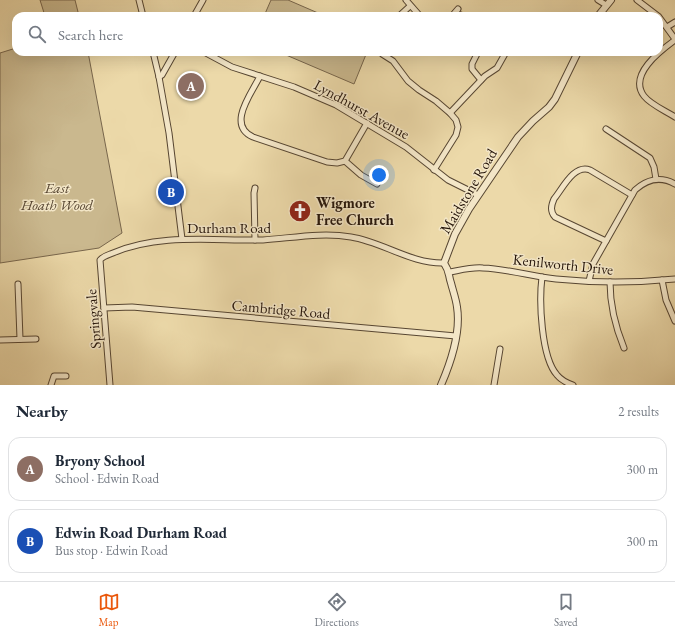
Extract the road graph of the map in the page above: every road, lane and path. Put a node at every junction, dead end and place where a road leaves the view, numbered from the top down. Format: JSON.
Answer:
{"nodes":[{"id":1,"x":139,"y":0,"type":"edge"},
{"id":2,"x":203,"y":0,"type":"edge"},
{"id":3,"x":406,"y":0,"type":"edge"},
{"id":4,"x":598,"y":0,"type":"edge"},
{"id":5,"x":611,"y":0,"type":"edge"},
{"id":6,"x":637,"y":0,"type":"edge"},
{"id":7,"x":606,"y":5,"type":"junction"},
{"id":8,"x":410,"y":6,"type":"junction"},
{"id":9,"x":142,"y":12,"type":"edge"},
{"id":10,"x":196,"y":12,"type":"edge"},
{"id":11,"x":403,"y":12,"type":"edge"},
{"id":12,"x":416,"y":12,"type":"edge"},
{"id":13,"x":601,"y":12,"type":"edge"},
{"id":14,"x":652,"y":12,"type":"edge"},
{"id":15,"x":675,"y":22,"type":"edge"},
{"id":16,"x":663,"y":23,"type":"edge"},
{"id":17,"x":667,"y":27,"type":"junction"},
{"id":18,"x":675,"y":40,"type":"edge"},
{"id":19,"x":663,"y":50,"type":"edge"},
{"id":20,"x":154,"y":56,"type":"edge"},
{"id":21,"x":173,"y":56,"type":"edge"},
{"id":22,"x":211,"y":56,"type":"edge"},
{"id":23,"x":385,"y":56,"type":"edge"},
{"id":24,"x":476,"y":56,"type":"edge"},
{"id":25,"x":504,"y":56,"type":"edge"},
{"id":26,"x":576,"y":56,"type":"edge"},
{"id":27,"x":655,"y":56,"type":"edge"},
{"id":28,"x":260,"y":76,"type":"junction"},
{"id":29,"x":159,"y":77,"type":"junction"},
{"id":30,"x":481,"y":80,"type":"junction"},
{"id":31,"x":450,"y":113,"type":"junction"},
{"id":32,"x":675,"y":117,"type":"edge"},
{"id":33,"x":367,"y":123,"type":"junction"},
{"id":34,"x":606,"y":129,"type":"dead end"},
{"id":35,"x":345,"y":161,"type":"junction"},
{"id":36,"x":434,"y":170,"type":"junction"},
{"id":37,"x":656,"y":179,"type":"junction"},
{"id":38,"x":377,"y":184,"type":"dead end"},
{"id":39,"x":675,"y":184,"type":"edge"},
{"id":40,"x":255,"y":188,"type":"dead end"},
{"id":41,"x":478,"y":195,"type":"junction"},
{"id":42,"x":632,"y":195,"type":"junction"},
{"id":43,"x":182,"y":239,"type":"junction"},
{"id":44,"x":255,"y":240,"type":"junction"},
{"id":45,"x":606,"y":241,"type":"junction"},
{"id":46,"x":107,"y":255,"type":"joint"},
{"id":47,"x":444,"y":263,"type":"junction"},
{"id":48,"x":450,"y":272,"type":"junction"},
{"id":49,"x":542,"y":277,"type":"junction"},
{"id":50,"x":675,"y":279,"type":"edge"},
{"id":51,"x":662,"y":280,"type":"junction"},
{"id":52,"x":589,"y":281,"type":"junction"},
{"id":53,"x":610,"y":282,"type":"junction"},
{"id":54,"x":18,"y":284,"type":"dead end"},
{"id":55,"x":104,"y":308,"type":"junction"},
{"id":56,"x":675,"y":320,"type":"edge"},
{"id":57,"x":456,"y":336,"type":"junction"},
{"id":58,"x":36,"y":338,"type":"dead end"},
{"id":59,"x":20,"y":339,"type":"junction"},
{"id":60,"x":0,"y":340,"type":"edge"},
{"id":61,"x":624,"y":348,"type":"dead end"},
{"id":62,"x":500,"y":349,"type":"dead end"},
{"id":63,"x":66,"y":376,"type":"dead end"},
{"id":64,"x":51,"y":385,"type":"edge"},
{"id":65,"x":110,"y":385,"type":"edge"},
{"id":66,"x":441,"y":385,"type":"edge"},
{"id":67,"x":494,"y":385,"type":"edge"},
{"id":68,"x":572,"y":385,"type":"edge"}],
"edges":[{"from":1,"to":9,"type":"street"},
{"from":2,"to":10,"type":"street"},
{"from":3,"to":8,"type":"street"},
{"from":4,"to":7,"type":"street"},
{"from":5,"to":7,"type":"street"},
{"from":6,"to":14,"type":"street"},
{"from":7,"to":13,"type":"street"},
{"from":8,"to":11,"type":"street"},
{"from":8,"to":12,"type":"street"},
{"from":15,"to":17,"type":"street"},
{"from":16,"to":17,"type":"street"},
{"from":17,"to":18,"type":"street"},
{"from":18,"to":19,"type":"street"},
{"from":20,"to":29,"type":"street"},
{"from":21,"to":29,"type":"street"},
{"from":22,"to":28,"type":"street","name":"Lyndhurst Avenue"},
{"from":23,"to":31,"type":"street"},
{"from":24,"to":30,"type":"street"},
{"from":25,"to":30,"type":"street"},
{"from":26,"to":41,"type":"street","name":"Maidstone Road"},
{"from":27,"to":32,"type":"street"},
{"from":28,"to":33,"type":"street","name":"Lyndhurst Avenue"},
{"from":28,"to":35,"type":"street"},
{"from":29,"to":43,"type":"street"},
{"from":30,"to":31,"type":"street"},
{"from":31,"to":36,"type":"street"},
{"from":33,"to":35,"type":"street"},
{"from":33,"to":36,"type":"street","name":"Lyndhurst Avenue"},
{"from":34,"to":37,"type":"street"},
{"from":35,"to":38,"type":"street"},
{"from":36,"to":41,"type":"street","name":"Lyndhurst Avenue"},
{"from":37,"to":39,"type":"street"},
{"from":37,"to":42,"type":"street"},
{"from":40,"to":44,"type":"street"},
{"from":41,"to":47,"type":"street","name":"Maidstone Road"},
{"from":42,"to":45,"type":"street"},
{"from":42,"to":45,"type":"street"},
{"from":43,"to":44,"type":"street","name":"Durham Road"},
{"from":43,"to":46,"type":"street","name":"Durham Road"},
{"from":44,"to":47,"type":"street","name":"Durham Road"},
{"from":45,"to":52,"type":"street"},
{"from":46,"to":55,"type":"street","name":"Springvale"},
{"from":47,"to":48,"type":"street"},
{"from":48,"to":49,"type":"street","name":"Kenilworth Drive"},
{"from":48,"to":57,"type":"street"},
{"from":49,"to":52,"type":"street","name":"Kenilworth Drive"},
{"from":49,"to":68,"type":"street"},
{"from":50,"to":51,"type":"street","name":"Kenilworth Drive"},
{"from":51,"to":53,"type":"street","name":"Kenilworth Drive"},
{"from":51,"to":56,"type":"street"},
{"from":52,"to":53,"type":"street","name":"Kenilworth Drive"},
{"from":53,"to":61,"type":"street"},
{"from":54,"to":59,"type":"street"},
{"from":55,"to":57,"type":"street","name":"Cambridge Road"},
{"from":55,"to":65,"type":"street","name":"Springvale"},
{"from":57,"to":66,"type":"street"},
{"from":58,"to":59,"type":"street"},
{"from":59,"to":60,"type":"street"},
{"from":62,"to":67,"type":"street"},
{"from":63,"to":64,"type":"street"}]}
